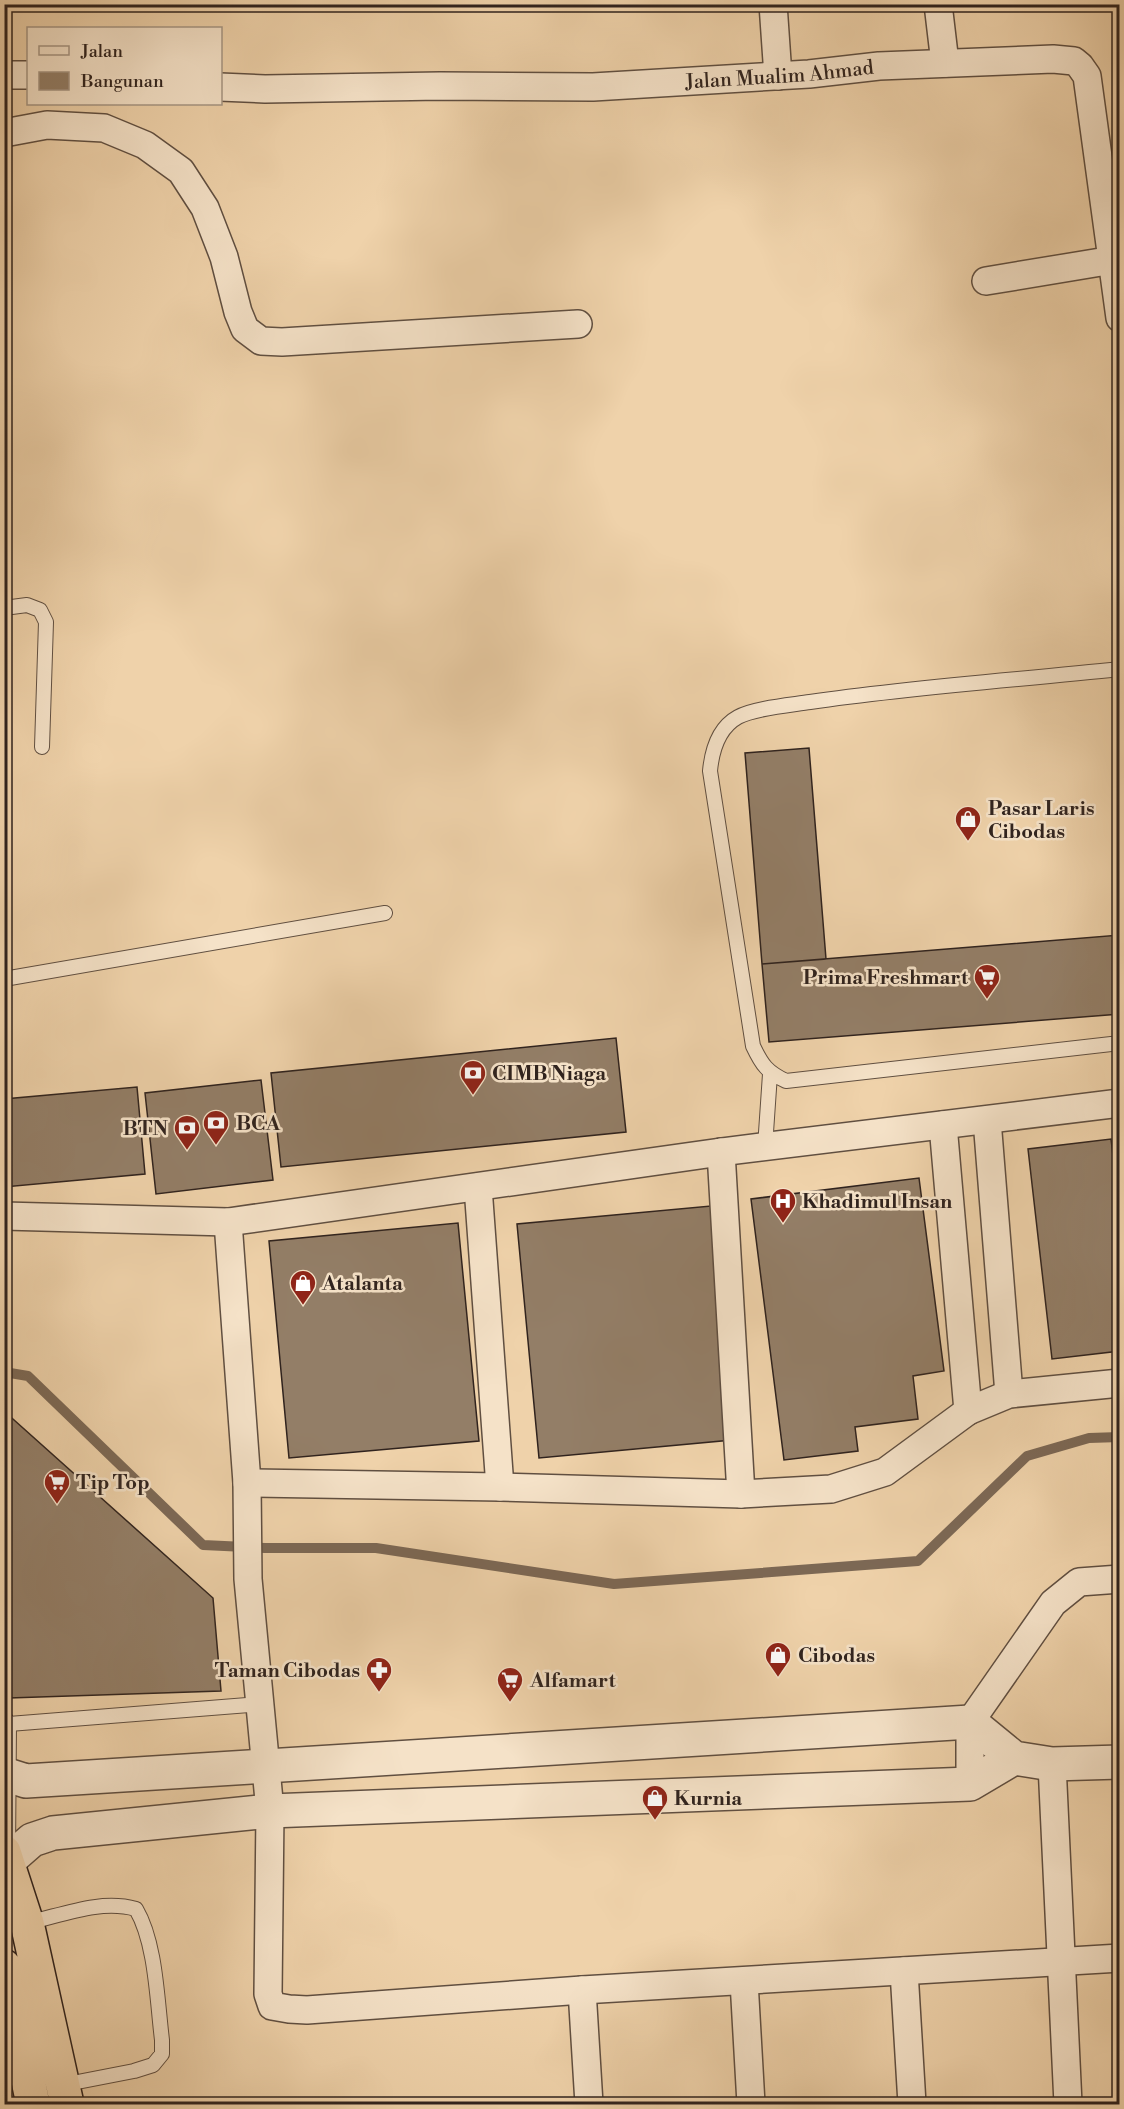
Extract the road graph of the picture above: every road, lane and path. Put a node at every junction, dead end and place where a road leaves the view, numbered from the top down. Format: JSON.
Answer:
{"nodes":[{"id":1,"x":773,"y":4,"type":"edge"},
{"id":2,"x":938,"y":4,"type":"edge"},
{"id":3,"x":945,"y":63,"type":"junction"},
{"id":4,"x":4,"y":75,"type":"edge"},
{"id":5,"x":27,"y":75,"type":"edge"},
{"id":6,"x":778,"y":76,"type":"junction"},
{"id":7,"x":222,"y":87,"type":"edge"},
{"id":8,"x":4,"y":133,"type":"edge"},
{"id":9,"x":1113,"y":260,"type":"junction"},
{"id":10,"x":986,"y":281,"type":"dead end"},
{"id":11,"x":1119,"y":318,"type":"edge"},
{"id":12,"x":578,"y":324,"type":"dead end"},
{"id":13,"x":4,"y":608,"type":"edge"},
{"id":14,"x":1119,"y":669,"type":"edge"},
{"id":15,"x":42,"y":747,"type":"dead end"},
{"id":16,"x":385,"y":913,"type":"dead end"},
{"id":17,"x":4,"y":979,"type":"edge"},
{"id":18,"x":1119,"y":1043,"type":"edge"},
{"id":19,"x":770,"y":1074,"type":"junction"},
{"id":20,"x":1119,"y":1103,"type":"edge"},
{"id":21,"x":987,"y":1120,"type":"junction"},
{"id":22,"x":943,"y":1125,"type":"junction"},
{"id":23,"x":765,"y":1147,"type":"junction"},
{"id":24,"x":720,"y":1152,"type":"junction"},
{"id":25,"x":478,"y":1186,"type":"junction"},
{"id":26,"x":4,"y":1215,"type":"edge"},
{"id":27,"x":228,"y":1222,"type":"junction"},
{"id":28,"x":1119,"y":1383,"type":"edge"},
{"id":29,"x":1009,"y":1394,"type":"junction"},
{"id":30,"x":968,"y":1411,"type":"junction"},
{"id":31,"x":248,"y":1483,"type":"junction"},
{"id":32,"x":500,"y":1487,"type":"junction"},
{"id":33,"x":741,"y":1494,"type":"junction"},
{"id":34,"x":1119,"y":1579,"type":"edge"},
{"id":35,"x":261,"y":1704,"type":"junction"},
{"id":36,"x":7,"y":1720,"type":"edge"},
{"id":37,"x":970,"y":1722,"type":"junction"},
{"id":38,"x":1014,"y":1758,"type":"junction"},
{"id":39,"x":1119,"y":1762,"type":"edge"},
{"id":40,"x":1052,"y":1764,"type":"junction"},
{"id":41,"x":267,"y":1765,"type":"junction"},
{"id":42,"x":7,"y":1775,"type":"edge"},
{"id":43,"x":970,"y":1784,"type":"junction"},
{"id":44,"x":270,"y":1811,"type":"junction"},
{"id":45,"x":6,"y":1856,"type":"edge"},
{"id":46,"x":27,"y":1923,"type":"junction"},
{"id":47,"x":1119,"y":1958,"type":"edge"},
{"id":48,"x":1061,"y":1961,"type":"junction"},
{"id":49,"x":4,"y":1966,"type":"edge"},
{"id":50,"x":904,"y":1971,"type":"junction"},
{"id":51,"x":744,"y":1981,"type":"junction"},
{"id":52,"x":582,"y":1990,"type":"junction"},
{"id":53,"x":64,"y":2095,"type":"edge"},
{"id":54,"x":33,"y":2104,"type":"edge"},
{"id":55,"x":590,"y":2104,"type":"edge"},
{"id":56,"x":751,"y":2104,"type":"edge"},
{"id":57,"x":912,"y":2104,"type":"edge"},
{"id":58,"x":1068,"y":2104,"type":"edge"}],
"edges":[{"from":1,"to":6,"type":"street"},
{"from":2,"to":3,"type":"street"},
{"from":3,"to":6,"type":"street","name":"Jalan Mualim Ahmad"},
{"from":3,"to":9,"type":"street","name":"Jalan Mualim Ahmad"},
{"from":4,"to":5,"type":"street"},
{"from":6,"to":7,"type":"street","name":"Jalan Mualim Ahmad"},
{"from":8,"to":12,"type":"street"},
{"from":9,"to":10,"type":"street"},
{"from":9,"to":11,"type":"street","name":"Jalan Mualim Ahmad"},
{"from":13,"to":15,"type":"lane"},
{"from":14,"to":19,"type":"lane"},
{"from":16,"to":17,"type":"lane"},
{"from":18,"to":19,"type":"lane"},
{"from":19,"to":23,"type":"lane"},
{"from":20,"to":21,"type":"street"},
{"from":21,"to":22,"type":"street"},
{"from":21,"to":29,"type":"street"},
{"from":22,"to":23,"type":"street"},
{"from":22,"to":30,"type":"street"},
{"from":23,"to":24,"type":"street"},
{"from":24,"to":25,"type":"street"},
{"from":24,"to":33,"type":"street"},
{"from":25,"to":27,"type":"street"},
{"from":25,"to":32,"type":"street"},
{"from":26,"to":27,"type":"street"},
{"from":27,"to":31,"type":"street"},
{"from":28,"to":29,"type":"street"},
{"from":29,"to":30,"type":"street"},
{"from":30,"to":33,"type":"street"},
{"from":31,"to":32,"type":"street"},
{"from":31,"to":35,"type":"street"},
{"from":32,"to":33,"type":"street"},
{"from":34,"to":37,"type":"street"},
{"from":35,"to":36,"type":"lane"},
{"from":35,"to":41,"type":"street"},
{"from":36,"to":42,"type":"lane"},
{"from":37,"to":38,"type":"street"},
{"from":37,"to":41,"type":"street"},
{"from":37,"to":43,"type":"street"},
{"from":38,"to":40,"type":"street"},
{"from":38,"to":43,"type":"street"},
{"from":39,"to":40,"type":"street"},
{"from":40,"to":48,"type":"street"},
{"from":41,"to":42,"type":"street"},
{"from":41,"to":44,"type":"street"},
{"from":42,"to":45,"type":"lane"},
{"from":43,"to":44,"type":"street"},
{"from":44,"to":45,"type":"street"},
{"from":44,"to":52,"type":"street"},
{"from":45,"to":46,"type":"highway"},
{"from":46,"to":53,"type":"highway"},
{"from":46,"to":53,"type":"lane"},
{"from":47,"to":48,"type":"street"},
{"from":48,"to":50,"type":"street"},
{"from":48,"to":58,"type":"street"},
{"from":49,"to":54,"type":"highway"},
{"from":50,"to":51,"type":"street"},
{"from":50,"to":57,"type":"street"},
{"from":51,"to":52,"type":"street"},
{"from":51,"to":56,"type":"street"},
{"from":52,"to":55,"type":"street"}]}
